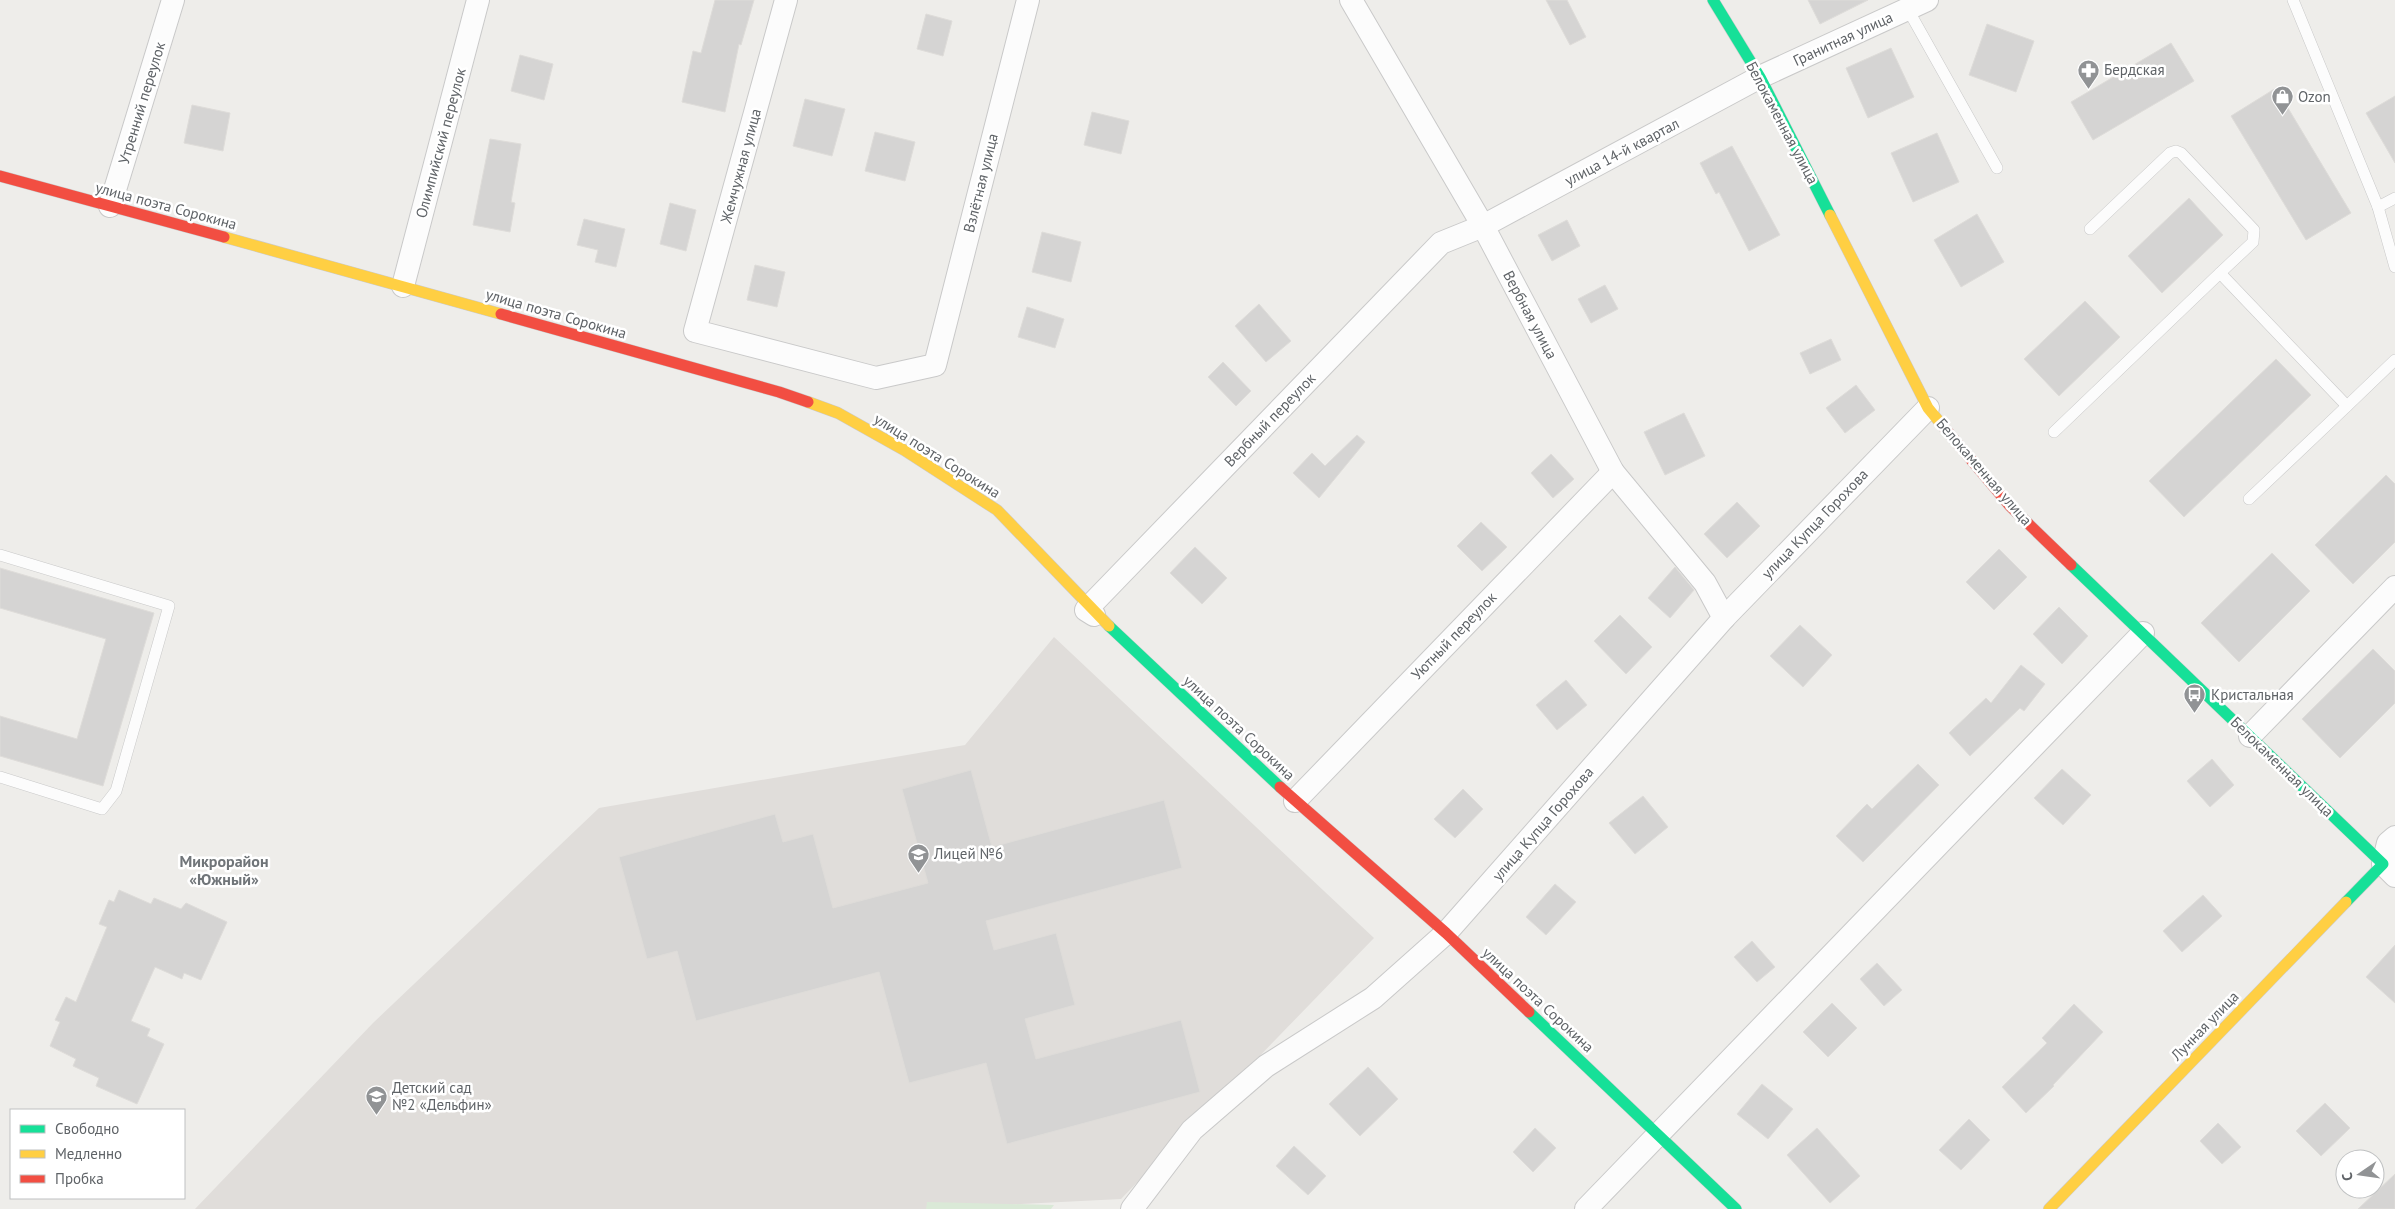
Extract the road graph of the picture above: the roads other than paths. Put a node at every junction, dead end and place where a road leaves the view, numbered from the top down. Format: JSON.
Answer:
{"nodes":[{"id":1,"x":174,"y":0,"type":"edge"},
{"id":2,"x":478,"y":0,"type":"edge"},
{"id":3,"x":786,"y":0,"type":"edge"},
{"id":4,"x":1028,"y":0,"type":"edge"},
{"id":5,"x":1351,"y":0,"type":"edge"},
{"id":6,"x":1713,"y":0,"type":"edge"},
{"id":7,"x":2293,"y":0,"type":"edge"},
{"id":8,"x":1912,"y":3,"type":"edge"},
{"id":9,"x":1760,"y":77,"type":"junction"},
{"id":10,"x":1997,"y":168,"type":"dead end"},
{"id":11,"x":0,"y":176,"type":"edge"},
{"id":12,"x":2395,"y":198,"type":"edge"},
{"id":13,"x":110,"y":206,"type":"junction"},
{"id":14,"x":2378,"y":206,"type":"junction"},
{"id":15,"x":1484,"y":226,"type":"junction"},
{"id":16,"x":2090,"y":229,"type":"dead end"},
{"id":17,"x":2395,"y":267,"type":"edge"},
{"id":18,"x":2220,"y":273,"type":"junction"},
{"id":19,"x":403,"y":286,"type":"junction"},
{"id":20,"x":2395,"y":360,"type":"edge"},
{"id":21,"x":935,"y":365,"type":"joint"},
{"id":22,"x":2347,"y":406,"type":"junction"},
{"id":23,"x":1928,"y":408,"type":"junction"},
{"id":24,"x":2054,"y":432,"type":"dead end"},
{"id":25,"x":1613,"y":472,"type":"junction"},
{"id":26,"x":2249,"y":499,"type":"dead end"},
{"id":27,"x":0,"y":555,"type":"edge"},
{"id":28,"x":2395,"y":588,"type":"edge"},
{"id":29,"x":1724,"y":618,"type":"junction"},
{"id":30,"x":1107,"y":624,"type":"junction"},
{"id":31,"x":2143,"y":633,"type":"junction"},
{"id":32,"x":2250,"y":736,"type":"junction"},
{"id":33,"x":0,"y":777,"type":"edge"},
{"id":34,"x":1294,"y":801,"type":"junction"},
{"id":35,"x":2395,"y":837,"type":"edge"},
{"id":36,"x":2389,"y":870,"type":"edge"},
{"id":37,"x":1446,"y":933,"type":"junction"},
{"id":38,"x":1658,"y":1134,"type":"junction"},
{"id":39,"x":1132,"y":1209,"type":"edge"},
{"id":40,"x":1586,"y":1209,"type":"edge"},
{"id":41,"x":1736,"y":1209,"type":"edge"},
{"id":42,"x":2049,"y":1209,"type":"edge"}],
"edges":[{"from":1,"to":13,"type":"street","name":"Утренний переулок"},
{"from":2,"to":19,"type":"street","name":"Олимпийский переулок"},
{"from":3,"to":21,"type":"street","name":"Жемчужная улица"},
{"from":4,"to":21,"type":"street","name":"Взлётная улица"},
{"from":5,"to":15,"type":"street","name":"Вербная улица"},
{"from":6,"to":9,"type":"street","name":"Белокаменная улица"},
{"from":7,"to":14,"type":"lane"},
{"from":8,"to":9,"type":"street","name":"Гранитная улица"},
{"from":8,"to":10,"type":"lane"},
{"from":9,"to":15,"type":"street","name":"улица 14-й квартал"},
{"from":9,"to":23,"type":"street","name":"Белокаменная улица"},
{"from":11,"to":13,"type":"street","name":"улица поэта Сорокина"},
{"from":12,"to":14,"type":"lane"},
{"from":13,"to":19,"type":"street","name":"улица поэта Сорокина"},
{"from":14,"to":17,"type":"lane"},
{"from":15,"to":25,"type":"street","name":"Вербная улица"},
{"from":15,"to":30,"type":"street","name":"Вербный переулок"},
{"from":16,"to":18,"type":"lane"},
{"from":18,"to":22,"type":"lane"},
{"from":18,"to":24,"type":"lane"},
{"from":19,"to":30,"type":"street","name":"улица поэта Сорокина"},
{"from":20,"to":22,"type":"lane"},
{"from":22,"to":26,"type":"lane"},
{"from":23,"to":29,"type":"street","name":"улица Купца Горохова"},
{"from":23,"to":31,"type":"street","name":"Белокаменная улица"},
{"from":25,"to":29,"type":"street","name":"Вербная улица"},
{"from":25,"to":34,"type":"street","name":"Уютный переулок"},
{"from":27,"to":33,"type":"lane"},
{"from":28,"to":32,"type":"street"},
{"from":29,"to":37,"type":"street","name":"улица Купца Горохова"},
{"from":30,"to":34,"type":"street","name":"улица поэта Сорокина"},
{"from":31,"to":32,"type":"street","name":"Белокаменная улица"},
{"from":31,"to":38,"type":"street"},
{"from":32,"to":36,"type":"street","name":"Белокаменная улица"},
{"from":34,"to":37,"type":"street","name":"улица поэта Сорокина"},
{"from":35,"to":36,"type":"street"},
{"from":36,"to":42,"type":"street","name":"Лунная улица"},
{"from":37,"to":38,"type":"street","name":"улица поэта Сорокина"},
{"from":37,"to":39,"type":"street","name":"улица Купца Горохова"},
{"from":38,"to":40,"type":"street"},
{"from":38,"to":41,"type":"street","name":"улица поэта Сорокина"}]}
